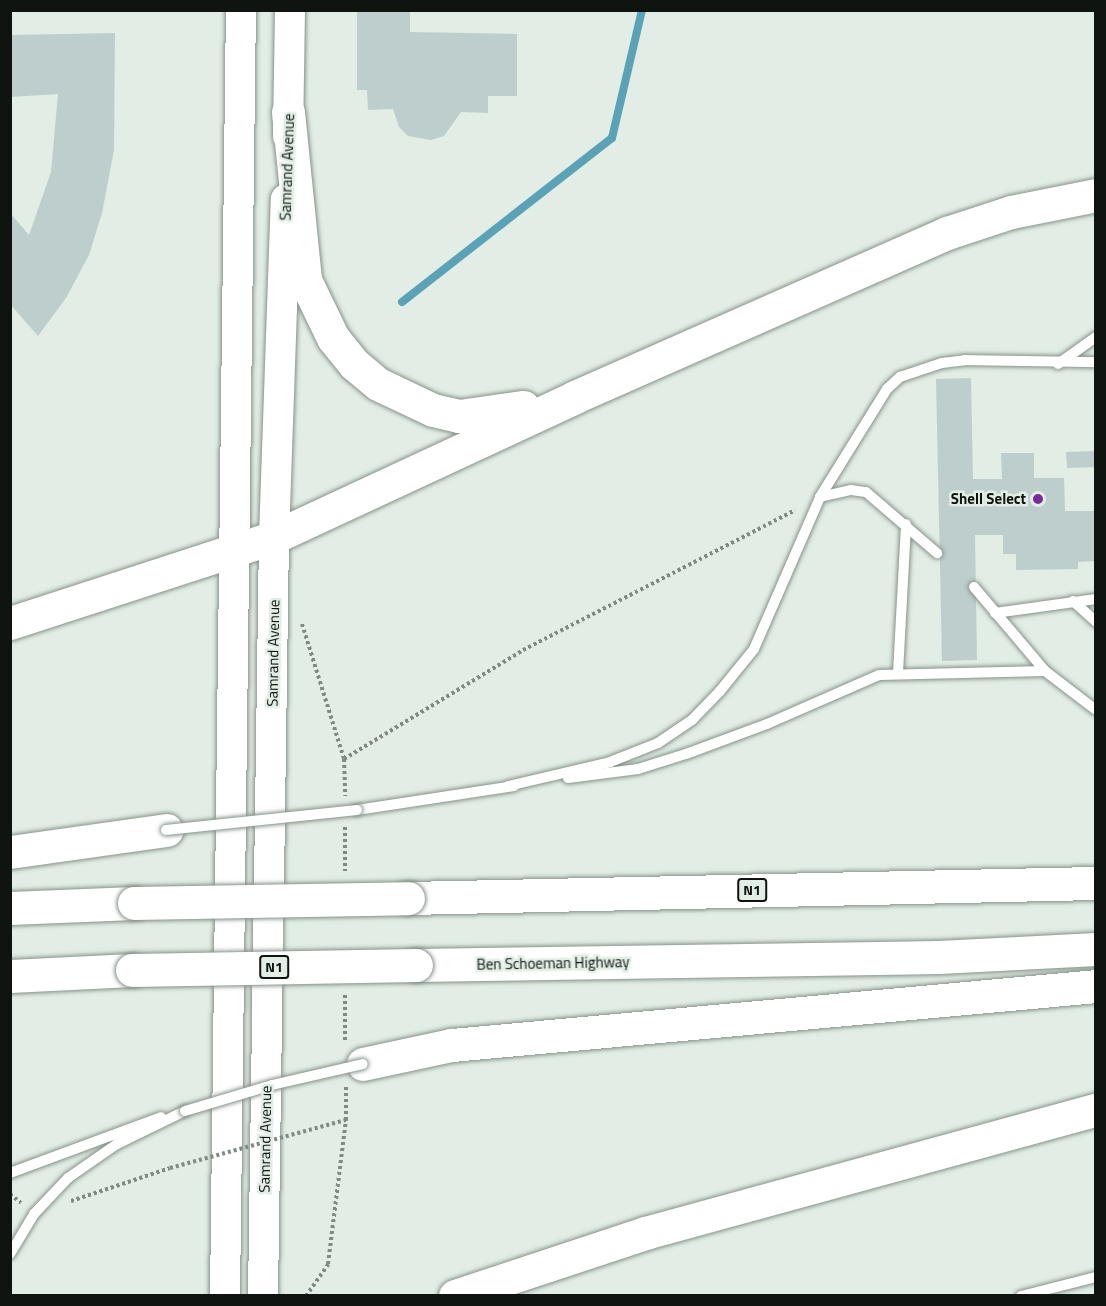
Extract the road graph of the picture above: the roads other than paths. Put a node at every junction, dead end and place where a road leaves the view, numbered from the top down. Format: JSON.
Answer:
{"nodes":[{"id":1,"x":241,"y":10,"type":"edge"},
{"id":2,"x":290,"y":10,"type":"edge"},
{"id":3,"x":288,"y":112,"type":"junction"},
{"id":4,"x":1095,"y":195,"type":"edge"},
{"id":5,"x":1095,"y":337,"type":"edge"},
{"id":6,"x":1095,"y":362,"type":"edge"},
{"id":7,"x":1058,"y":364,"type":"junction"},
{"id":8,"x":575,"y":397,"type":"junction"},
{"id":9,"x":820,"y":497,"type":"junction"},
{"id":10,"x":906,"y":524,"type":"junction"},
{"id":11,"x":274,"y":537,"type":"junction"},
{"id":12,"x":232,"y":552,"type":"junction"},
{"id":13,"x":937,"y":553,"type":"dead end"},
{"id":14,"x":974,"y":587,"type":"dead end"},
{"id":15,"x":1095,"y":599,"type":"edge"},
{"id":16,"x":1073,"y":601,"type":"junction"},
{"id":17,"x":995,"y":613,"type":"junction"},
{"id":18,"x":1095,"y":622,"type":"edge"},
{"id":19,"x":10,"y":623,"type":"edge"},
{"id":20,"x":1045,"y":671,"type":"junction"},
{"id":21,"x":898,"y":673,"type":"junction"},
{"id":22,"x":1095,"y":710,"type":"edge"},
{"id":23,"x":508,"y":786,"type":"junction"},
{"id":24,"x":166,"y":830,"type":"joint"},
{"id":25,"x":10,"y":852,"type":"edge"},
{"id":26,"x":1095,"y":883,"type":"edge"},
{"id":27,"x":10,"y":908,"type":"edge"},
{"id":28,"x":1095,"y":949,"type":"edge"},
{"id":29,"x":10,"y":976,"type":"edge"},
{"id":30,"x":1095,"y":986,"type":"edge"},
{"id":31,"x":363,"y":1064,"type":"joint"},
{"id":32,"x":1095,"y":1110,"type":"edge"},
{"id":33,"x":183,"y":1112,"type":"junction"},
{"id":34,"x":10,"y":1173,"type":"edge"},
{"id":35,"x":10,"y":1254,"type":"edge"},
{"id":36,"x":1095,"y":1277,"type":"edge"},
{"id":37,"x":225,"y":1296,"type":"edge"},
{"id":38,"x":263,"y":1296,"type":"edge"},
{"id":39,"x":454,"y":1296,"type":"edge"},
{"id":40,"x":1022,"y":1296,"type":"edge"}],
"edges":[{"from":1,"to":12,"type":"main road"},
{"from":2,"to":3,"type":"main road","name":"Samrand Avenue"},
{"from":3,"to":8,"type":"highway"},
{"from":3,"to":11,"type":"main road","name":"Samrand Avenue"},
{"from":4,"to":8,"type":"highway"},
{"from":5,"to":7,"type":"lane"},
{"from":6,"to":7,"type":"lane"},
{"from":7,"to":9,"type":"lane"},
{"from":8,"to":11,"type":"highway"},
{"from":9,"to":10,"type":"lane"},
{"from":9,"to":23,"type":"lane"},
{"from":10,"to":13,"type":"lane"},
{"from":10,"to":21,"type":"lane"},
{"from":11,"to":12,"type":"highway"},
{"from":11,"to":38,"type":"main road","name":"Samrand Avenue"},
{"from":12,"to":19,"type":"highway"},
{"from":12,"to":37,"type":"main road"},
{"from":14,"to":17,"type":"lane"},
{"from":15,"to":16,"type":"lane"},
{"from":16,"to":17,"type":"lane"},
{"from":16,"to":18,"type":"lane"},
{"from":17,"to":20,"type":"lane"},
{"from":20,"to":21,"type":"lane"},
{"from":20,"to":22,"type":"lane"},
{"from":21,"to":23,"type":"lane"},
{"from":23,"to":24,"type":"lane","bridge":true},
{"from":24,"to":25,"type":"highway"},
{"from":26,"to":27,"type":"highway","number":"N1","bridge":true},
{"from":28,"to":29,"type":"highway","name":"Ben Schoeman Highway","number":"N1","bridge":true},
{"from":30,"to":31,"type":"highway"},
{"from":31,"to":33,"type":"lane","bridge":true},
{"from":32,"to":39,"type":"highway"},
{"from":33,"to":34,"type":"lane"},
{"from":33,"to":35,"type":"lane"},
{"from":36,"to":40,"type":"lane"}]}
